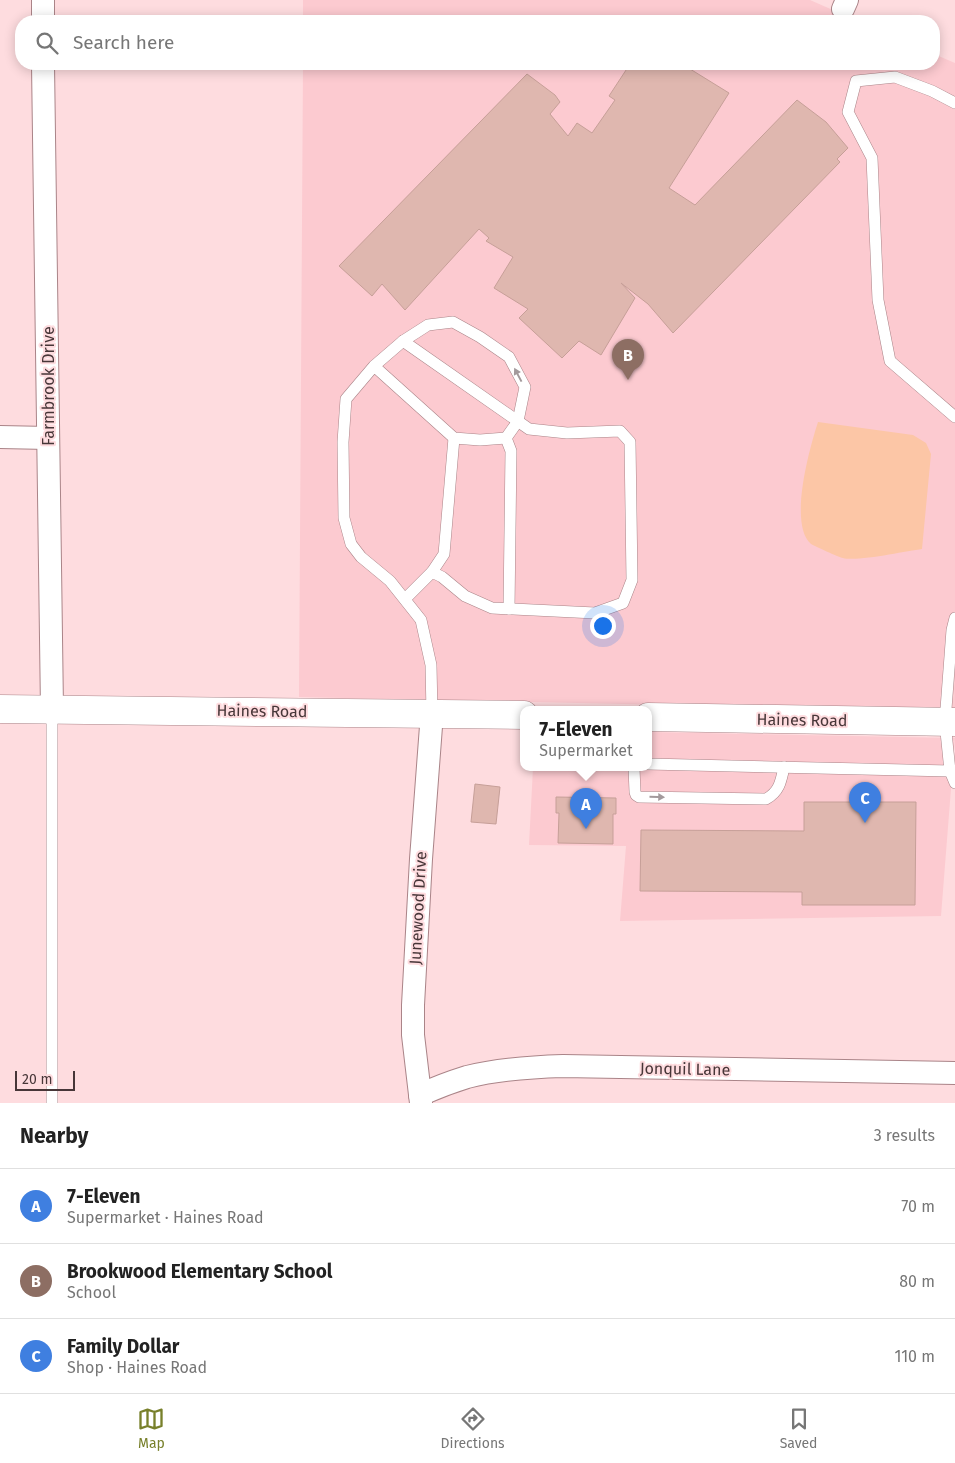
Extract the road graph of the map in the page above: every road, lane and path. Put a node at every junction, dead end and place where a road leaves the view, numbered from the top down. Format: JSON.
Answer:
{"nodes":[{"id":1,"x":43,"y":0,"type":"edge"},
{"id":2,"x":43,"y":15,"type":"edge"},
{"id":3,"x":43,"y":70,"type":"edge"},
{"id":4,"x":955,"y":103,"type":"edge"},
{"id":5,"x":403,"y":341,"type":"junction"},
{"id":6,"x":374,"y":366,"type":"junction"},
{"id":7,"x":955,"y":417,"type":"edge"},
{"id":8,"x":518,"y":421,"type":"junction"},
{"id":9,"x":0,"y":437,"type":"edge"},
{"id":10,"x":48,"y":438,"type":"junction"},
{"id":11,"x":454,"y":438,"type":"junction"},
{"id":12,"x":506,"y":438,"type":"junction"},
{"id":13,"x":432,"y":572,"type":"junction"},
{"id":14,"x":405,"y":599,"type":"junction"},
{"id":15,"x":509,"y":609,"type":"junction"},
{"id":16,"x":955,"y":618,"type":"edge"},
{"id":17,"x":0,"y":709,"type":"edge"},
{"id":18,"x":52,"y":709,"type":"junction"},
{"id":19,"x":432,"y":713,"type":"junction"},
{"id":20,"x":520,"y":715,"type":"edge"},
{"id":21,"x":652,"y":717,"type":"edge"},
{"id":22,"x":950,"y":722,"type":"edge"},
{"id":23,"x":652,"y":764,"type":"edge"},
{"id":24,"x":784,"y":767,"type":"junction"},
{"id":25,"x":634,"y":771,"type":"edge"},
{"id":26,"x":950,"y":771,"type":"junction"},
{"id":27,"x":955,"y":783,"type":"edge"},
{"id":28,"x":955,"y":1074,"type":"edge"},
{"id":29,"x":420,"y":1099,"type":"edge"},
{"id":30,"x":52,"y":1103,"type":"edge"}],
"edges":[{"from":1,"to":2,"type":"street"},
{"from":3,"to":10,"type":"street","name":"Farmbrook Drive"},
{"from":4,"to":7,"type":"lane"},
{"from":5,"to":6,"type":"lane"},
{"from":5,"to":8,"type":"lane"},
{"from":8,"to":5,"type":"lane","one_way":true},
{"from":6,"to":11,"type":"lane"},
{"from":6,"to":14,"type":"lane"},
{"from":8,"to":12,"type":"lane"},
{"from":8,"to":15,"type":"lane"},
{"from":9,"to":10,"type":"street"},
{"from":10,"to":18,"type":"street","name":"Farmbrook Drive"},
{"from":11,"to":12,"type":"lane"},
{"from":11,"to":13,"type":"lane"},
{"from":12,"to":15,"type":"lane"},
{"from":13,"to":14,"type":"lane"},
{"from":13,"to":15,"type":"lane"},
{"from":14,"to":19,"type":"lane"},
{"from":16,"to":22,"type":"lane"},
{"from":17,"to":18,"type":"street","name":"Haines Road"},
{"from":18,"to":19,"type":"street","name":"Haines Road"},
{"from":18,"to":30,"type":"lane"},
{"from":19,"to":20,"type":"street","name":"Haines Road"},
{"from":19,"to":29,"type":"street","name":"Junewood Drive"},
{"from":21,"to":22,"type":"street","name":"Haines Road"},
{"from":22,"to":26,"type":"lane"},
{"from":23,"to":24,"type":"lane"},
{"from":25,"to":24,"type":"lane","one_way":true},
{"from":24,"to":26,"type":"lane"},
{"from":26,"to":27,"type":"lane"},
{"from":28,"to":29,"type":"street","name":"Jonquil Lane"}]}
